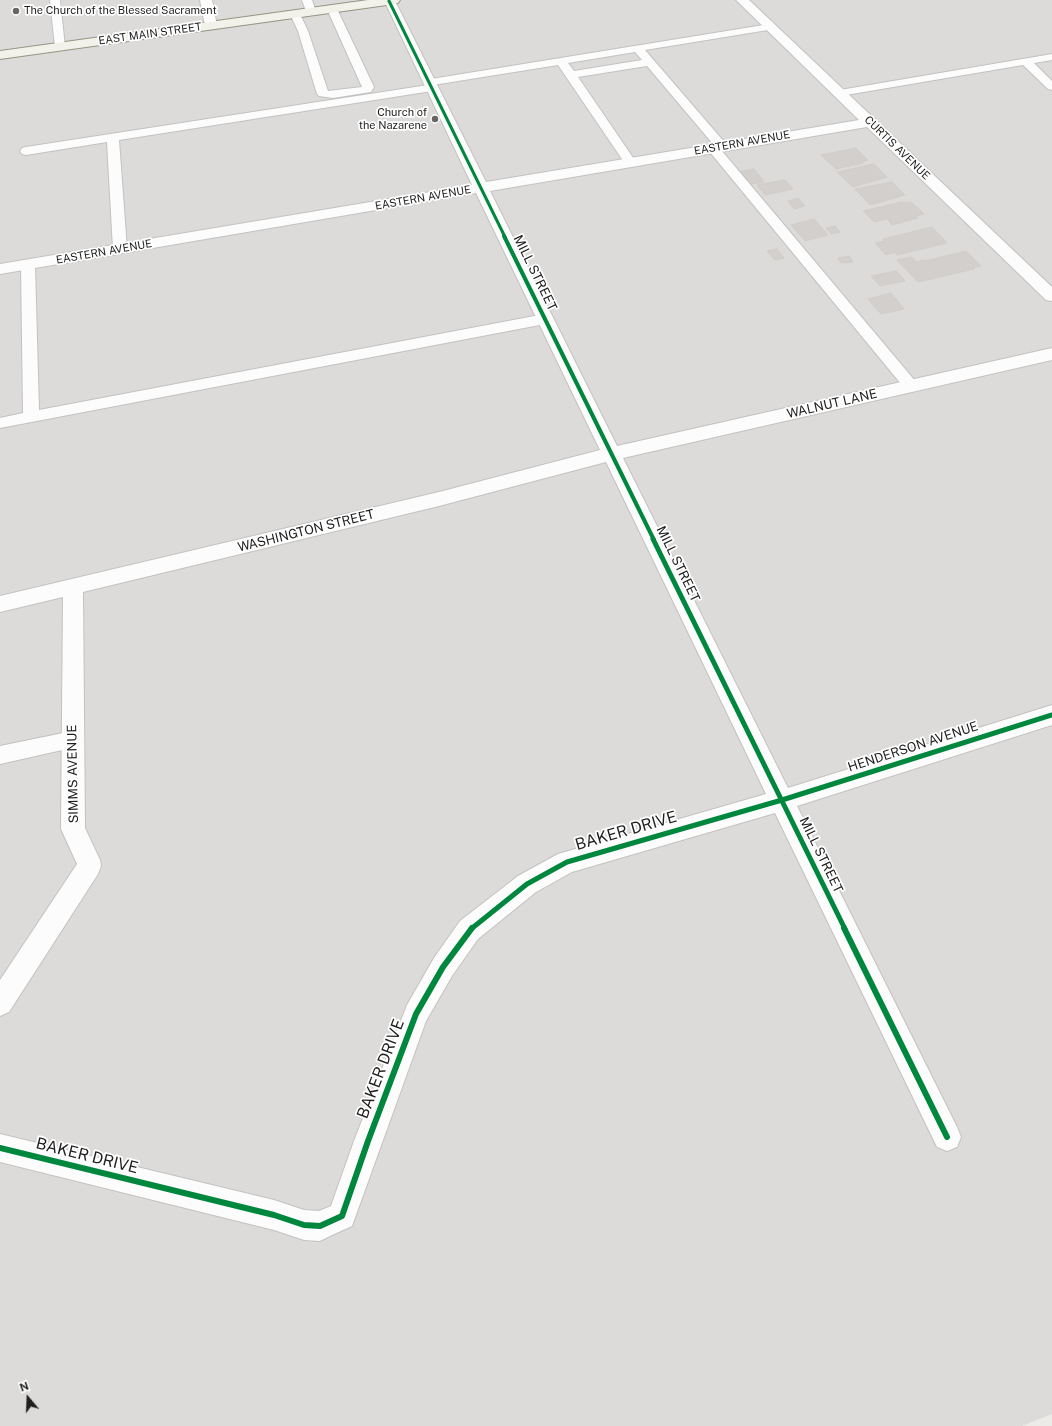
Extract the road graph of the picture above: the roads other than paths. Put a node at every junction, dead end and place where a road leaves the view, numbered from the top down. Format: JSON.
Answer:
{"nodes":[{"id":1,"x":55,"y":0,"type":"edge"},
{"id":2,"x":206,"y":0,"type":"edge"},
{"id":3,"x":392,"y":0,"type":"edge"},
{"id":4,"x":742,"y":0,"type":"edge"},
{"id":5,"x":309,"y":6,"type":"edge"},
{"id":6,"x":332,"y":9,"type":"junction"},
{"id":7,"x":295,"y":14,"type":"junction"},
{"id":8,"x":211,"y":26,"type":"junction"},
{"id":9,"x":770,"y":27,"type":"junction"},
{"id":10,"x":60,"y":47,"type":"junction"},
{"id":11,"x":638,"y":49,"type":"junction"},
{"id":12,"x":0,"y":55,"type":"edge"},
{"id":13,"x":1052,"y":57,"type":"edge"},
{"id":14,"x":561,"y":61,"type":"junction"},
{"id":15,"x":1028,"y":61,"type":"junction"},
{"id":16,"x":650,"y":62,"type":"junction"},
{"id":17,"x":571,"y":75,"type":"junction"},
{"id":18,"x":431,"y":85,"type":"junction"},
{"id":19,"x":1052,"y":87,"type":"edge"},
{"id":20,"x":840,"y":93,"type":"junction"},
{"id":21,"x":870,"y":122,"type":"junction"},
{"id":22,"x":113,"y":137,"type":"junction"},
{"id":23,"x":718,"y":147,"type":"junction"},
{"id":24,"x":26,"y":151,"type":"dead end"},
{"id":25,"x":630,"y":162,"type":"junction"},
{"id":26,"x":481,"y":188,"type":"junction"},
{"id":27,"x":120,"y":249,"type":"junction"},
{"id":28,"x":28,"y":265,"type":"junction"},
{"id":29,"x":0,"y":269,"type":"edge"},
{"id":30,"x":1052,"y":296,"type":"edge"},
{"id":31,"x":545,"y":319,"type":"junction"},
{"id":32,"x":1052,"y":354,"type":"edge"},
{"id":33,"x":911,"y":386,"type":"junction"},
{"id":34,"x":31,"y":417,"type":"junction"},
{"id":35,"x":0,"y":423,"type":"edge"},
{"id":36,"x":612,"y":454,"type":"junction"},
{"id":37,"x":73,"y":587,"type":"junction"},
{"id":38,"x":0,"y":604,"type":"edge"},
{"id":39,"x":1052,"y":715,"type":"edge"},
{"id":40,"x":73,"y":740,"type":"junction"},
{"id":41,"x":0,"y":755,"type":"edge"},
{"id":42,"x":782,"y":800,"type":"junction"},
{"id":43,"x":0,"y":1003,"type":"edge"},
{"id":44,"x":947,"y":1136,"type":"dead end"},
{"id":45,"x":0,"y":1148,"type":"edge"}],
"edges":[{"from":1,"to":10,"type":"lane"},
{"from":2,"to":8,"type":"street"},
{"from":3,"to":6,"type":"main road","name":"EAST MAIN STREET"},
{"from":3,"to":18,"type":"street","name":"MILL STREET"},
{"from":4,"to":9,"type":"street","name":"CURTIS AVENUE"},
{"from":5,"to":6,"type":"main road","name":"EAST MAIN STREET"},
{"from":5,"to":7,"type":"main road","name":"EAST MAIN STREET"},
{"from":6,"to":7,"type":"lane"},
{"from":7,"to":8,"type":"main road","name":"EAST MAIN STREET"},
{"from":8,"to":10,"type":"main road","name":"EAST MAIN STREET"},
{"from":9,"to":11,"type":"lane"},
{"from":9,"to":20,"type":"street","name":"CURTIS AVENUE"},
{"from":10,"to":12,"type":"main road","name":"EAST MAIN STREET"},
{"from":11,"to":14,"type":"lane"},
{"from":11,"to":16,"type":"lane"},
{"from":13,"to":15,"type":"lane"},
{"from":14,"to":17,"type":"lane"},
{"from":14,"to":18,"type":"lane"},
{"from":15,"to":19,"type":"lane"},
{"from":15,"to":20,"type":"lane"},
{"from":16,"to":17,"type":"lane"},
{"from":16,"to":23,"type":"lane"},
{"from":17,"to":25,"type":"lane"},
{"from":18,"to":22,"type":"lane"},
{"from":18,"to":26,"type":"street","name":"MILL STREET"},
{"from":20,"to":21,"type":"street","name":"CURTIS AVENUE"},
{"from":21,"to":23,"type":"street","name":"EASTERN AVENUE"},
{"from":21,"to":30,"type":"street","name":"CURTIS AVENUE"},
{"from":22,"to":24,"type":"lane"},
{"from":22,"to":27,"type":"lane"},
{"from":23,"to":25,"type":"street","name":"EASTERN AVENUE"},
{"from":23,"to":33,"type":"lane"},
{"from":25,"to":26,"type":"street","name":"EASTERN AVENUE"},
{"from":26,"to":27,"type":"street","name":"EASTERN AVENUE"},
{"from":26,"to":31,"type":"street","name":"MILL STREET"},
{"from":27,"to":28,"type":"street","name":"EASTERN AVENUE"},
{"from":28,"to":29,"type":"street","name":"EASTERN AVENUE"},
{"from":28,"to":34,"type":"lane"},
{"from":31,"to":34,"type":"lane"},
{"from":31,"to":36,"type":"street","name":"MILL STREET"},
{"from":32,"to":33,"type":"street","name":"WALNUT LANE"},
{"from":33,"to":36,"type":"street","name":"WALNUT LANE"},
{"from":34,"to":35,"type":"lane"},
{"from":36,"to":37,"type":"street","name":"WASHINGTON STREET"},
{"from":36,"to":42,"type":"street","name":"MILL STREET"},
{"from":37,"to":38,"type":"street","name":"WASHINGTON STREET"},
{"from":37,"to":40,"type":"street","name":"SIMMS AVENUE"},
{"from":39,"to":42,"type":"street","name":"HENDERSON AVENUE"},
{"from":40,"to":41,"type":"lane"},
{"from":40,"to":43,"type":"street","name":"SIMMS AVENUE"},
{"from":42,"to":44,"type":"street","name":"MILL STREET"},
{"from":42,"to":45,"type":"street","name":"BAKER DRIVE"}]}
